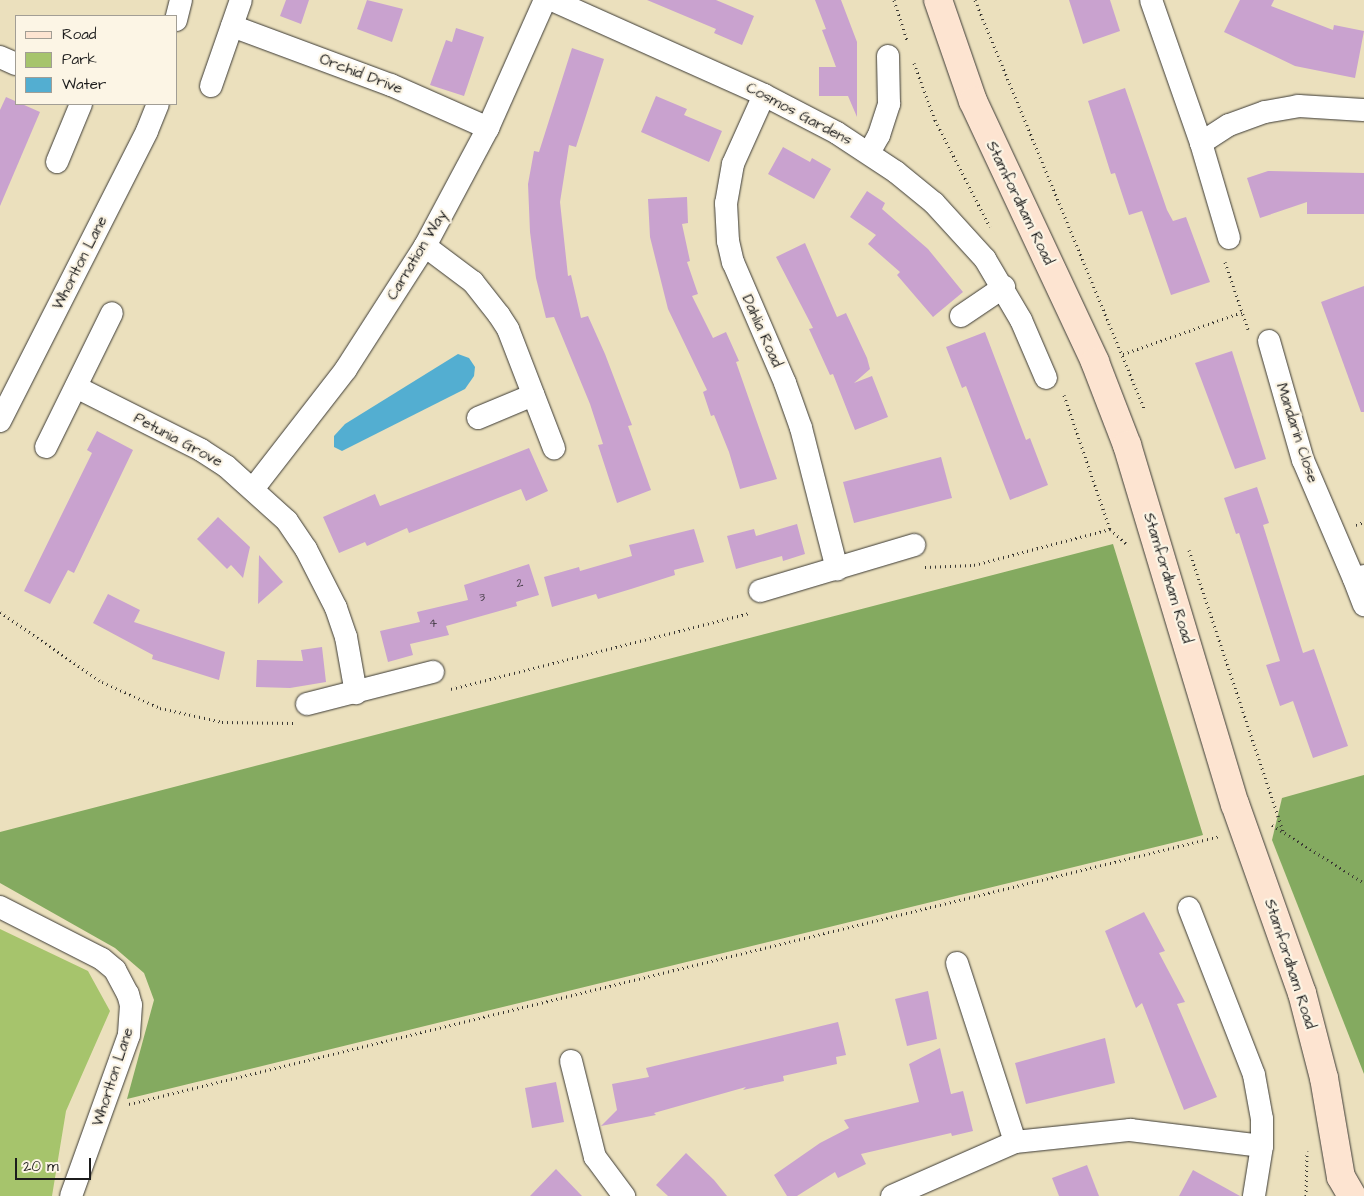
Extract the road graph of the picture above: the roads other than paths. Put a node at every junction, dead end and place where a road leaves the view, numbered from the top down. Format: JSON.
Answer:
{"nodes":[{"id":1,"x":181,"y":0,"type":"edge"},
{"id":2,"x":240,"y":0,"type":"edge"},
{"id":3,"x":545,"y":0,"type":"edge"},
{"id":4,"x":552,"y":0,"type":"edge"},
{"id":5,"x":938,"y":0,"type":"edge"},
{"id":6,"x":1151,"y":0,"type":"edge"},
{"id":7,"x":177,"y":15,"type":"edge"},
{"id":8,"x":232,"y":26,"type":"junction"},
{"id":9,"x":888,"y":56,"type":"dead end"},
{"id":10,"x":0,"y":57,"type":"edge"},
{"id":11,"x":15,"y":64,"type":"edge"},
{"id":12,"x":212,"y":86,"type":"dead end"},
{"id":13,"x":764,"y":95,"type":"junction"},
{"id":14,"x":81,"y":105,"type":"edge"},
{"id":15,"x":158,"y":105,"type":"edge"},
{"id":16,"x":1364,"y":110,"type":"edge"},
{"id":17,"x":488,"y":128,"type":"junction"},
{"id":18,"x":1201,"y":143,"type":"junction"},
{"id":19,"x":869,"y":153,"type":"junction"},
{"id":20,"x":57,"y":162,"type":"dead end"},
{"id":21,"x":1229,"y":238,"type":"road end"},
{"id":22,"x":425,"y":246,"type":"junction"},
{"id":23,"x":1004,"y":288,"type":"junction"},
{"id":24,"x":112,"y":313,"type":"dead end"},
{"id":25,"x":961,"y":316,"type":"dead end"},
{"id":26,"x":1268,"y":341,"type":"road end"},
{"id":27,"x":1054,"y":383,"type":"road end"},
{"id":28,"x":76,"y":387,"type":"junction"},
{"id":29,"x":533,"y":395,"type":"junction"},
{"id":30,"x":478,"y":418,"type":"dead end"},
{"id":31,"x":0,"y":421,"type":"edge"},
{"id":32,"x":46,"y":448,"type":"dead end"},
{"id":33,"x":554,"y":448,"type":"dead end"},
{"id":34,"x":253,"y":489,"type":"junction"},
{"id":35,"x":914,"y":544,"type":"dead end"},
{"id":36,"x":837,"y":569,"type":"junction"},
{"id":37,"x":1359,"y":577,"type":"edge"},
{"id":38,"x":757,"y":602,"type":"road end"},
{"id":39,"x":1364,"y":604,"type":"edge"},
{"id":40,"x":433,"y":672,"type":"dead end"},
{"id":41,"x":356,"y":694,"type":"junction"},
{"id":42,"x":304,"y":714,"type":"road end"},
{"id":43,"x":0,"y":907,"type":"edge"},
{"id":44,"x":1189,"y":908,"type":"dead end"},
{"id":45,"x":958,"y":963,"type":"dead end"},
{"id":46,"x":572,"y":1060,"type":"dead end"},
{"id":47,"x":1015,"y":1142,"type":"junction"},
{"id":48,"x":1262,"y":1146,"type":"junction"},
{"id":49,"x":1343,"y":1190,"type":"edge"},
{"id":50,"x":71,"y":1196,"type":"edge"},
{"id":51,"x":624,"y":1196,"type":"edge"},
{"id":52,"x":892,"y":1196,"type":"edge"},
{"id":53,"x":1254,"y":1196,"type":"edge"}],
"edges":[{"from":1,"to":7,"type":"street"},
{"from":2,"to":8,"type":"street"},
{"from":3,"to":17,"type":"street","name":"Carnation Way"},
{"from":4,"to":13,"type":"street","name":"Cosmos Gardens"},
{"from":5,"to":49,"type":"main road","name":"Stamfordham Road"},
{"from":6,"to":18,"type":"street"},
{"from":8,"to":12,"type":"street"},
{"from":8,"to":17,"type":"street","name":"Orchid Drive"},
{"from":9,"to":19,"type":"street"},
{"from":10,"to":11,"type":"street"},
{"from":13,"to":19,"type":"street","name":"Cosmos Gardens"},
{"from":13,"to":36,"type":"street","name":"Dahlia Road"},
{"from":14,"to":20,"type":"street"},
{"from":15,"to":31,"type":"street","name":"Whorlton Lane"},
{"from":16,"to":18,"type":"street"},
{"from":17,"to":22,"type":"street","name":"Carnation Way"},
{"from":18,"to":21,"type":"street"},
{"from":19,"to":23,"type":"street","name":"Cosmos Gardens"},
{"from":22,"to":29,"type":"street"},
{"from":22,"to":34,"type":"street","name":"Carnation Way"},
{"from":23,"to":25,"type":"street"},
{"from":23,"to":27,"type":"street","name":"Cosmos Gardens"},
{"from":24,"to":28,"type":"street"},
{"from":26,"to":37,"type":"street","name":"Mandarin Close"},
{"from":28,"to":32,"type":"street"},
{"from":28,"to":34,"type":"street","name":"Petunia Grove"},
{"from":29,"to":30,"type":"street"},
{"from":29,"to":33,"type":"street"},
{"from":34,"to":41,"type":"street","name":"Petunia Grove"},
{"from":35,"to":36,"type":"street"},
{"from":36,"to":38,"type":"street"},
{"from":37,"to":39,"type":"street","name":"Mandarin Close"},
{"from":40,"to":41,"type":"street"},
{"from":41,"to":42,"type":"street"},
{"from":43,"to":50,"type":"street","name":"Whorlton Lane"},
{"from":44,"to":48,"type":"street"},
{"from":45,"to":47,"type":"street"},
{"from":46,"to":51,"type":"street"},
{"from":47,"to":48,"type":"street"},
{"from":47,"to":52,"type":"street"},
{"from":48,"to":53,"type":"street"}]}
